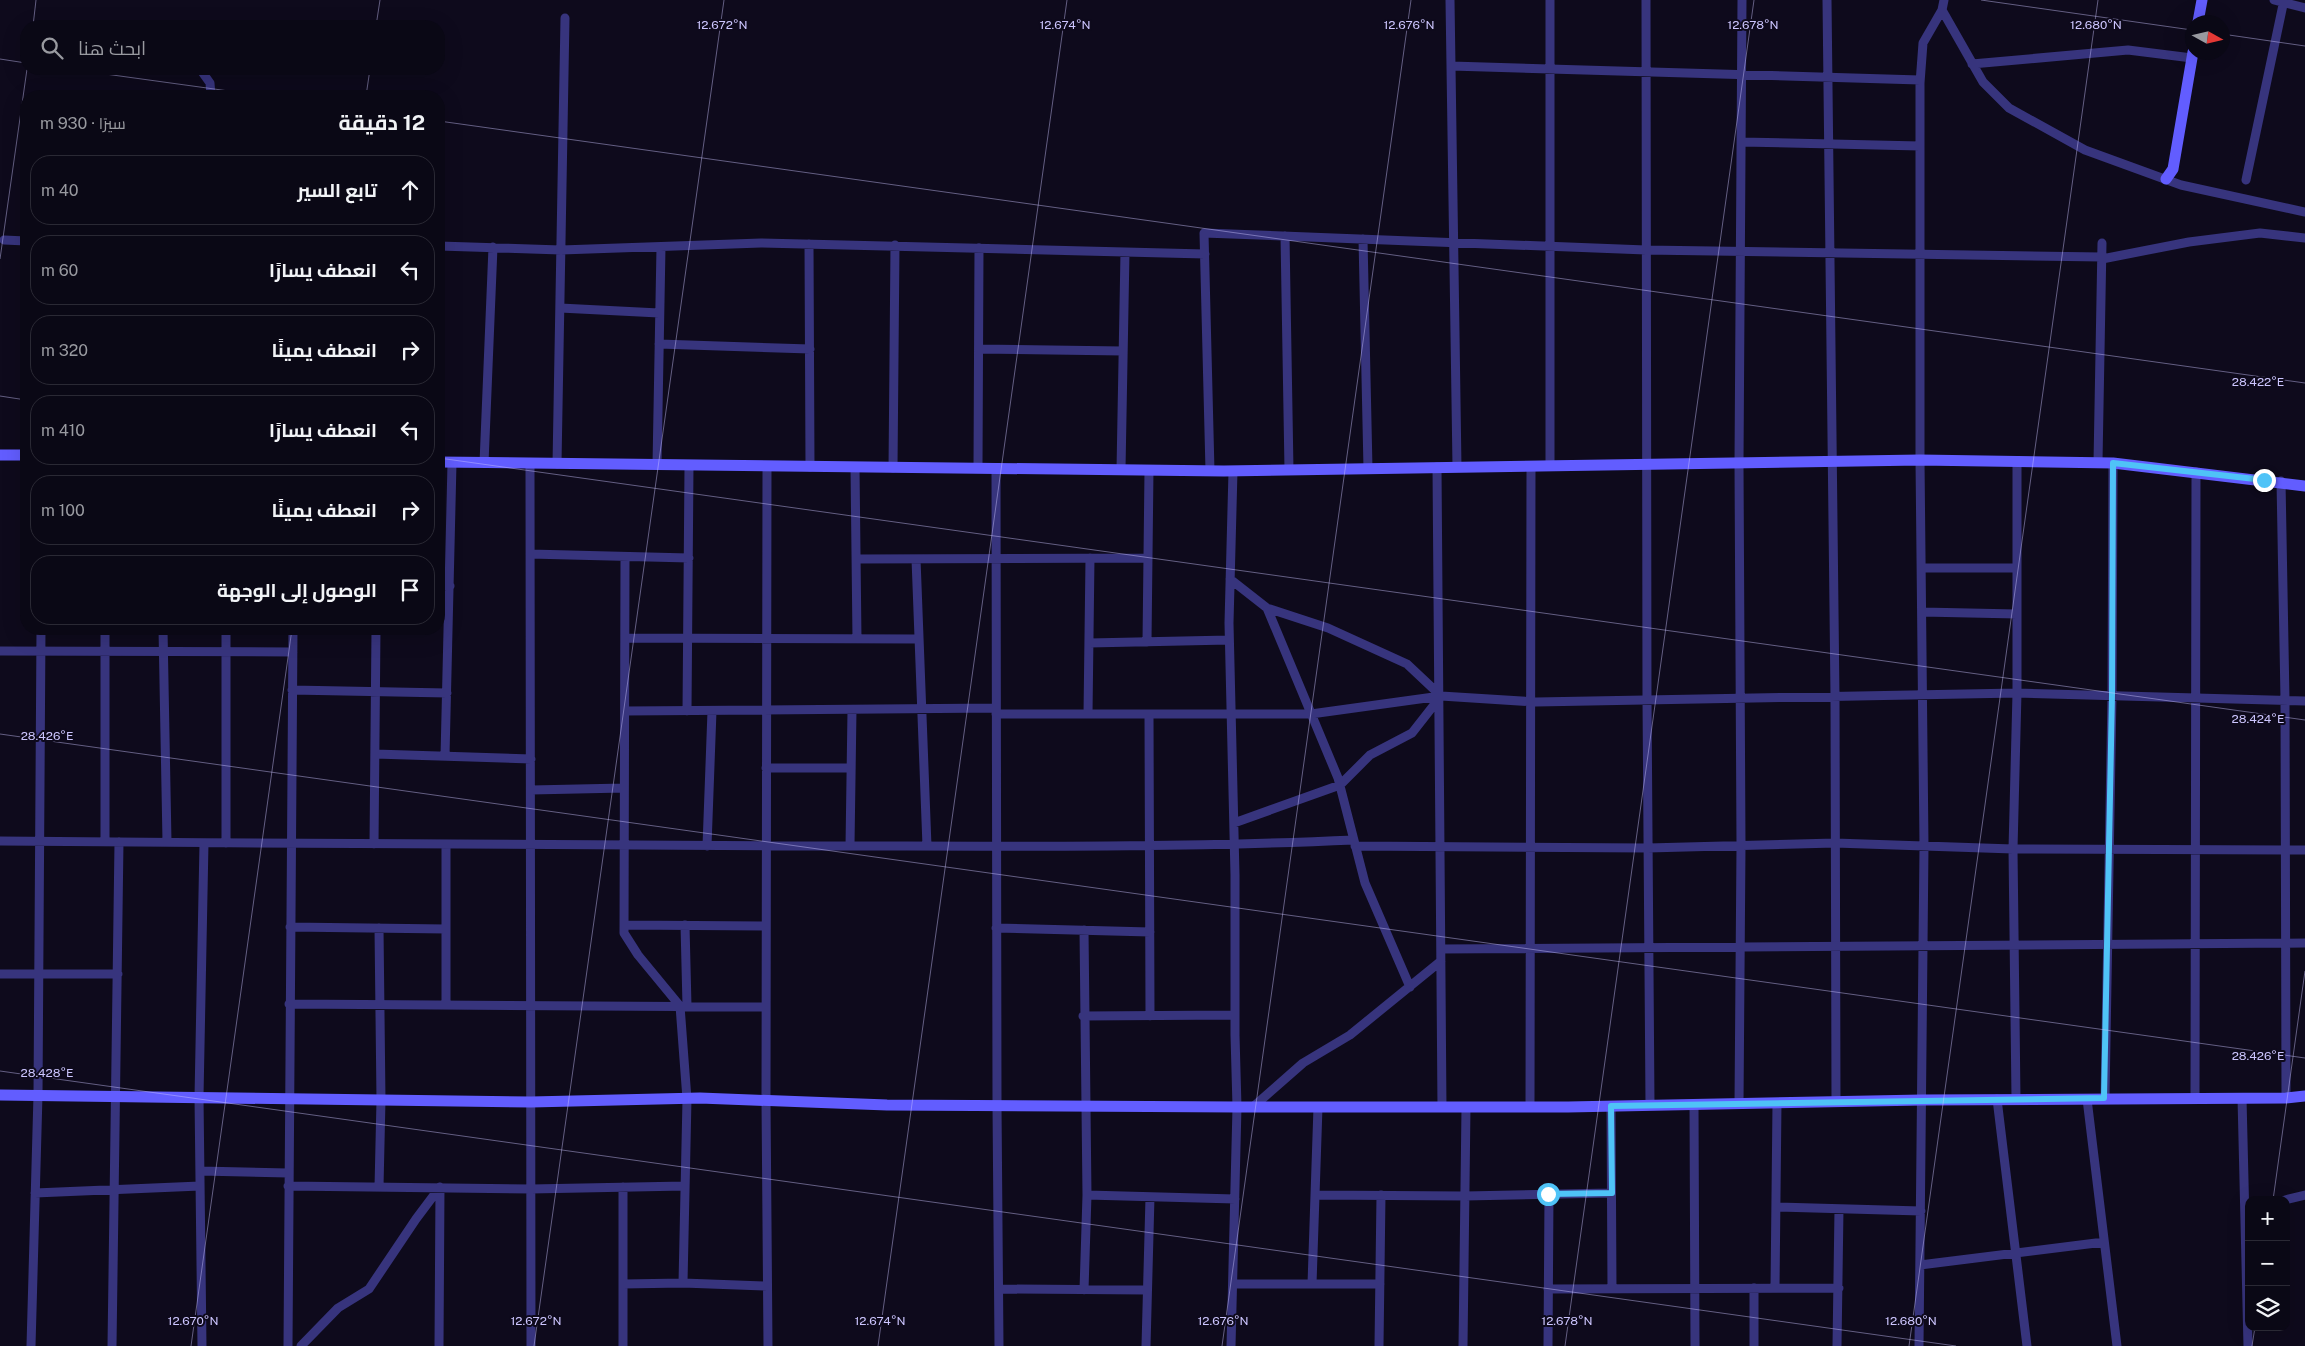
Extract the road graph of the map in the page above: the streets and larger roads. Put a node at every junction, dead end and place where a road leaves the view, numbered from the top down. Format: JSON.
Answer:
{"nodes":[{"id":1,"x":1450,"y":0,"type":"edge"},
{"id":2,"x":1550,"y":0,"type":"edge"},
{"id":3,"x":1646,"y":0,"type":"edge"},
{"id":4,"x":1742,"y":0,"type":"edge"},
{"id":5,"x":1827,"y":0,"type":"edge"},
{"id":6,"x":1944,"y":0,"type":"edge"},
{"id":7,"x":2202,"y":0,"type":"edge"},
{"id":8,"x":2280,"y":1,"type":"edge"},
{"id":9,"x":2305,"y":8,"type":"edge"},
{"id":10,"x":1942,"y":10,"type":"junction"},
{"id":11,"x":2199,"y":15,"type":"edge"},
{"id":12,"x":565,"y":18,"type":"dead end"},
{"id":13,"x":2185,"y":54,"type":"edge"},
{"id":14,"x":2191,"y":60,"type":"edge"},
{"id":15,"x":1972,"y":64,"type":"junction"},
{"id":16,"x":1451,"y":66,"type":"junction"},
{"id":17,"x":1550,"y":68,"type":"junction"},
{"id":18,"x":1646,"y":71,"type":"junction"},
{"id":19,"x":1742,"y":74,"type":"junction"},
{"id":20,"x":204,"y":75,"type":"edge"},
{"id":21,"x":1828,"y":77,"type":"junction"},
{"id":22,"x":1920,"y":80,"type":"junction"},
{"id":23,"x":211,"y":90,"type":"edge"},
{"id":24,"x":1741,"y":142,"type":"junction"},
{"id":25,"x":1829,"y":144,"type":"junction"},
{"id":26,"x":1920,"y":146,"type":"junction"},
{"id":27,"x":2166,"y":179,"type":"junction"},
{"id":28,"x":2246,"y":180,"type":"dead end"},
{"id":29,"x":2305,"y":212,"type":"edge"},
{"id":30,"x":1285,"y":236,"type":"junction"},
{"id":31,"x":2305,"y":238,"type":"edge"},
{"id":32,"x":1363,"y":239,"type":"junction"},
{"id":33,"x":4,"y":240,"type":"dead end"},
{"id":34,"x":20,"y":241,"type":"edge"},
{"id":35,"x":1454,"y":243,"type":"junction"},
{"id":36,"x":2102,"y":243,"type":"dead end"},
{"id":37,"x":809,"y":244,"type":"junction"},
{"id":38,"x":895,"y":245,"type":"junction"},
{"id":39,"x":445,"y":246,"type":"edge"},
{"id":40,"x":1550,"y":246,"type":"junction"},
{"id":41,"x":493,"y":247,"type":"junction"},
{"id":42,"x":661,"y":248,"type":"junction"},
{"id":43,"x":979,"y":248,"type":"junction"},
{"id":44,"x":561,"y":250,"type":"junction"},
{"id":45,"x":1646,"y":250,"type":"junction"},
{"id":46,"x":1125,"y":252,"type":"junction"},
{"id":47,"x":1740,"y":252,"type":"junction"},
{"id":48,"x":1830,"y":253,"type":"junction"},
{"id":49,"x":1205,"y":254,"type":"junction"},
{"id":50,"x":1920,"y":254,"type":"junction"},
{"id":51,"x":2102,"y":258,"type":"junction"},
{"id":52,"x":560,"y":308,"type":"junction"},
{"id":53,"x":659,"y":313,"type":"junction"},
{"id":54,"x":659,"y":344,"type":"junction"},
{"id":55,"x":810,"y":349,"type":"junction"},
{"id":56,"x":979,"y":349,"type":"junction"},
{"id":57,"x":1123,"y":351,"type":"junction"},
{"id":58,"x":0,"y":455,"type":"edge"},
{"id":59,"x":20,"y":455,"type":"edge"},
{"id":60,"x":1920,"y":460,"type":"junction"},
{"id":61,"x":1832,"y":461,"type":"junction"},
{"id":62,"x":2018,"y":461,"type":"junction"},
{"id":63,"x":445,"y":462,"type":"edge"},
{"id":64,"x":2098,"y":462,"type":"junction"},
{"id":65,"x":452,"y":463,"type":"junction"},
{"id":66,"x":484,"y":463,"type":"junction"},
{"id":67,"x":1739,"y":463,"type":"junction"},
{"id":68,"x":2113,"y":463,"type":"junction"},
{"id":69,"x":530,"y":464,"type":"junction"},
{"id":70,"x":557,"y":464,"type":"junction"},
{"id":71,"x":1646,"y":464,"type":"junction"},
{"id":72,"x":657,"y":465,"type":"junction"},
{"id":73,"x":689,"y":466,"type":"junction"},
{"id":74,"x":767,"y":466,"type":"junction"},
{"id":75,"x":1531,"y":466,"type":"junction"},
{"id":76,"x":1550,"y":466,"type":"junction"},
{"id":77,"x":810,"y":467,"type":"junction"},
{"id":78,"x":856,"y":467,"type":"junction"},
{"id":79,"x":1437,"y":467,"type":"junction"},
{"id":80,"x":1457,"y":467,"type":"junction"},
{"id":81,"x":893,"y":468,"type":"junction"},
{"id":82,"x":978,"y":468,"type":"junction"},
{"id":83,"x":996,"y":469,"type":"junction"},
{"id":84,"x":1368,"y":469,"type":"junction"},
{"id":85,"x":1121,"y":470,"type":"junction"},
{"id":86,"x":1149,"y":470,"type":"junction"},
{"id":87,"x":1234,"y":470,"type":"junction"},
{"id":88,"x":1289,"y":470,"type":"junction"},
{"id":89,"x":1210,"y":471,"type":"junction"},
{"id":90,"x":2196,"y":472,"type":"junction"},
{"id":91,"x":2281,"y":482,"type":"junction"},
{"id":92,"x":2305,"y":486,"type":"edge"},
{"id":93,"x":530,"y":554,"type":"junction"},
{"id":94,"x":625,"y":557,"type":"junction"},
{"id":95,"x":688,"y":558,"type":"junction"},
{"id":96,"x":996,"y":558,"type":"junction"},
{"id":97,"x":1090,"y":558,"type":"junction"},
{"id":98,"x":1148,"y":558,"type":"junction"},
{"id":99,"x":856,"y":559,"type":"junction"},
{"id":100,"x":916,"y":559,"type":"junction"},
{"id":101,"x":1922,"y":568,"type":"junction"},
{"id":102,"x":2017,"y":568,"type":"junction"},
{"id":103,"x":1230,"y":579,"type":"junction"},
{"id":104,"x":445,"y":586,"type":"edge"},
{"id":105,"x":450,"y":586,"type":"junction"},
{"id":106,"x":1267,"y":608,"type":"junction"},
{"id":107,"x":1922,"y":612,"type":"junction"},
{"id":108,"x":2017,"y":614,"type":"junction"},
{"id":109,"x":41,"y":635,"type":"edge"},
{"id":110,"x":106,"y":635,"type":"edge"},
{"id":111,"x":163,"y":635,"type":"edge"},
{"id":112,"x":226,"y":635,"type":"edge"},
{"id":113,"x":293,"y":635,"type":"edge"},
{"id":114,"x":376,"y":635,"type":"edge"},
{"id":115,"x":625,"y":638,"type":"junction"},
{"id":116,"x":688,"y":638,"type":"junction"},
{"id":117,"x":766,"y":638,"type":"junction"},
{"id":118,"x":857,"y":639,"type":"junction"},
{"id":119,"x":919,"y":639,"type":"junction"},
{"id":120,"x":1229,"y":640,"type":"junction"},
{"id":121,"x":1147,"y":642,"type":"junction"},
{"id":122,"x":1089,"y":643,"type":"junction"},
{"id":123,"x":41,"y":650,"type":"junction"},
{"id":124,"x":105,"y":650,"type":"junction"},
{"id":125,"x":0,"y":651,"type":"edge"},
{"id":126,"x":164,"y":651,"type":"junction"},
{"id":127,"x":226,"y":651,"type":"junction"},
{"id":128,"x":292,"y":652,"type":"junction"},
{"id":129,"x":292,"y":690,"type":"junction"},
{"id":130,"x":376,"y":692,"type":"junction"},
{"id":131,"x":2017,"y":693,"type":"junction"},
{"id":132,"x":447,"y":694,"type":"junction"},
{"id":133,"x":1923,"y":695,"type":"junction"},
{"id":134,"x":2112,"y":695,"type":"junction"},
{"id":135,"x":1441,"y":696,"type":"junction"},
{"id":136,"x":1835,"y":697,"type":"junction"},
{"id":137,"x":2196,"y":697,"type":"junction"},
{"id":138,"x":1741,"y":698,"type":"junction"},
{"id":139,"x":1646,"y":700,"type":"junction"},
{"id":140,"x":2285,"y":700,"type":"junction"},
{"id":141,"x":2305,"y":701,"type":"edge"},
{"id":142,"x":1530,"y":702,"type":"junction"},
{"id":143,"x":922,"y":709,"type":"junction"},
{"id":144,"x":766,"y":710,"type":"junction"},
{"id":145,"x":852,"y":710,"type":"junction"},
{"id":146,"x":625,"y":711,"type":"junction"},
{"id":147,"x":687,"y":711,"type":"junction"},
{"id":148,"x":712,"y":711,"type":"junction"},
{"id":149,"x":996,"y":711,"type":"junction"},
{"id":150,"x":1088,"y":714,"type":"junction"},
{"id":151,"x":1149,"y":714,"type":"junction"},
{"id":152,"x":1231,"y":714,"type":"junction"},
{"id":153,"x":1311,"y":714,"type":"junction"},
{"id":154,"x":375,"y":754,"type":"junction"},
{"id":155,"x":445,"y":756,"type":"junction"},
{"id":156,"x":530,"y":758,"type":"junction"},
{"id":157,"x":766,"y":768,"type":"junction"},
{"id":158,"x":851,"y":768,"type":"junction"},
{"id":159,"x":1340,"y":785,"type":"junction"},
{"id":160,"x":624,"y":788,"type":"junction"},
{"id":161,"x":531,"y":790,"type":"junction"},
{"id":162,"x":1234,"y":824,"type":"junction"},
{"id":163,"x":0,"y":841,"type":"edge"},
{"id":164,"x":40,"y":841,"type":"junction"},
{"id":165,"x":106,"y":842,"type":"junction"},
{"id":166,"x":119,"y":842,"type":"junction"},
{"id":167,"x":167,"y":842,"type":"junction"},
{"id":168,"x":1835,"y":842,"type":"junction"},
{"id":169,"x":204,"y":843,"type":"junction"},
{"id":170,"x":226,"y":843,"type":"junction"},
{"id":171,"x":1354,"y":843,"type":"junction"},
{"id":172,"x":291,"y":844,"type":"junction"},
{"id":173,"x":374,"y":844,"type":"junction"},
{"id":174,"x":446,"y":845,"type":"junction"},
{"id":175,"x":1234,"y":845,"type":"junction"},
{"id":176,"x":531,"y":846,"type":"junction"},
{"id":177,"x":624,"y":846,"type":"junction"},
{"id":178,"x":707,"y":846,"type":"junction"},
{"id":179,"x":766,"y":846,"type":"junction"},
{"id":180,"x":850,"y":846,"type":"junction"},
{"id":181,"x":926,"y":846,"type":"junction"},
{"id":182,"x":996,"y":846,"type":"junction"},
{"id":183,"x":1149,"y":846,"type":"junction"},
{"id":184,"x":1741,"y":846,"type":"junction"},
{"id":185,"x":1924,"y":846,"type":"junction"},
{"id":186,"x":1439,"y":848,"type":"junction"},
{"id":187,"x":1530,"y":848,"type":"junction"},
{"id":188,"x":1648,"y":848,"type":"junction"},
{"id":189,"x":2012,"y":849,"type":"junction"},
{"id":190,"x":2109,"y":849,"type":"junction"},
{"id":191,"x":2196,"y":849,"type":"junction"},
{"id":192,"x":2286,"y":849,"type":"junction"},
{"id":193,"x":2305,"y":850,"type":"edge"},
{"id":194,"x":624,"y":925,"type":"junction"},
{"id":195,"x":685,"y":925,"type":"junction"},
{"id":196,"x":766,"y":926,"type":"junction"},
{"id":197,"x":290,"y":927,"type":"junction"},
{"id":198,"x":379,"y":928,"type":"junction"},
{"id":199,"x":446,"y":928,"type":"junction"},
{"id":200,"x":996,"y":928,"type":"junction"},
{"id":201,"x":1084,"y":930,"type":"junction"},
{"id":202,"x":1150,"y":932,"type":"junction"},
{"id":203,"x":2286,"y":943,"type":"junction"},
{"id":204,"x":2305,"y":943,"type":"edge"},
{"id":205,"x":2107,"y":944,"type":"junction"},
{"id":206,"x":2196,"y":944,"type":"junction"},
{"id":207,"x":2014,"y":945,"type":"junction"},
{"id":208,"x":1836,"y":946,"type":"junction"},
{"id":209,"x":1924,"y":946,"type":"junction"},
{"id":210,"x":1740,"y":947,"type":"junction"},
{"id":211,"x":1530,"y":948,"type":"junction"},
{"id":212,"x":1649,"y":948,"type":"junction"},
{"id":213,"x":1441,"y":949,"type":"junction"},
{"id":214,"x":1441,"y":961,"type":"junction"},
{"id":215,"x":0,"y":974,"type":"edge"},
{"id":216,"x":39,"y":974,"type":"junction"},
{"id":217,"x":118,"y":974,"type":"junction"},
{"id":218,"x":1410,"y":986,"type":"junction"},
{"id":219,"x":289,"y":1004,"type":"junction"},
{"id":220,"x":380,"y":1004,"type":"junction"},
{"id":221,"x":446,"y":1004,"type":"junction"},
{"id":222,"x":531,"y":1004,"type":"junction"},
{"id":223,"x":684,"y":1006,"type":"junction"},
{"id":224,"x":766,"y":1007,"type":"junction"},
{"id":225,"x":1235,"y":1015,"type":"junction"},
{"id":226,"x":1083,"y":1016,"type":"junction"},
{"id":227,"x":1150,"y":1016,"type":"junction"},
{"id":228,"x":0,"y":1095,"type":"edge"},
{"id":229,"x":38,"y":1095,"type":"junction"},
{"id":230,"x":117,"y":1096,"type":"junction"},
{"id":231,"x":2305,"y":1096,"type":"edge"},
{"id":232,"x":199,"y":1097,"type":"junction"},
{"id":233,"x":2087,"y":1098,"type":"junction"},
{"id":234,"x":2104,"y":1098,"type":"junction"},
{"id":235,"x":2196,"y":1098,"type":"junction"},
{"id":236,"x":2242,"y":1098,"type":"junction"},
{"id":237,"x":2286,"y":1098,"type":"junction"},
{"id":238,"x":288,"y":1099,"type":"junction"},
{"id":239,"x":687,"y":1099,"type":"junction"},
{"id":240,"x":1997,"y":1099,"type":"junction"},
{"id":241,"x":2016,"y":1099,"type":"junction"},
{"id":242,"x":381,"y":1100,"type":"junction"},
{"id":243,"x":1922,"y":1100,"type":"junction"},
{"id":244,"x":766,"y":1101,"type":"junction"},
{"id":245,"x":531,"y":1102,"type":"junction"},
{"id":246,"x":1836,"y":1102,"type":"junction"},
{"id":247,"x":1777,"y":1103,"type":"junction"},
{"id":248,"x":1694,"y":1104,"type":"junction"},
{"id":249,"x":1739,"y":1104,"type":"junction"},
{"id":250,"x":996,"y":1105,"type":"junction"},
{"id":251,"x":1650,"y":1105,"type":"junction"},
{"id":252,"x":1084,"y":1106,"type":"junction"},
{"id":253,"x":1611,"y":1106,"type":"junction"},
{"id":254,"x":1237,"y":1107,"type":"junction"},
{"id":255,"x":1254,"y":1107,"type":"junction"},
{"id":256,"x":1318,"y":1107,"type":"junction"},
{"id":257,"x":1442,"y":1107,"type":"junction"},
{"id":258,"x":1466,"y":1107,"type":"junction"},
{"id":259,"x":1530,"y":1107,"type":"junction"},
{"id":260,"x":200,"y":1171,"type":"junction"},
{"id":261,"x":288,"y":1173,"type":"junction"},
{"id":262,"x":200,"y":1186,"type":"junction"},
{"id":263,"x":288,"y":1186,"type":"junction"},
{"id":264,"x":379,"y":1186,"type":"junction"},
{"id":265,"x":685,"y":1186,"type":"junction"},
{"id":266,"x":440,"y":1187,"type":"junction"},
{"id":267,"x":623,"y":1187,"type":"junction"},
{"id":268,"x":531,"y":1189,"type":"junction"},
{"id":269,"x":115,"y":1190,"type":"junction"},
{"id":270,"x":1612,"y":1193,"type":"junction"},
{"id":271,"x":35,"y":1194,"type":"junction"},
{"id":272,"x":1548,"y":1194,"type":"junction"},
{"id":273,"x":1087,"y":1195,"type":"junction"},
{"id":274,"x":1316,"y":1195,"type":"junction"},
{"id":275,"x":2305,"y":1195,"type":"edge"},
{"id":276,"x":1380,"y":1196,"type":"junction"},
{"id":277,"x":1465,"y":1196,"type":"junction"},
{"id":278,"x":2246,"y":1196,"type":"edge"},
{"id":279,"x":1150,"y":1197,"type":"junction"},
{"id":280,"x":1235,"y":1199,"type":"junction"},
{"id":281,"x":2290,"y":1199,"type":"edge"},
{"id":282,"x":1776,"y":1207,"type":"junction"},
{"id":283,"x":1839,"y":1209,"type":"junction"},
{"id":284,"x":1921,"y":1211,"type":"junction"},
{"id":285,"x":2247,"y":1241,"type":"edge"},
{"id":286,"x":2104,"y":1242,"type":"junction"},
{"id":287,"x":2016,"y":1253,"type":"junction"},
{"id":288,"x":1920,"y":1265,"type":"junction"},
{"id":289,"x":683,"y":1283,"type":"junction"},
{"id":290,"x":623,"y":1284,"type":"junction"},
{"id":291,"x":1233,"y":1284,"type":"junction"},
{"id":292,"x":1312,"y":1284,"type":"junction"},
{"id":293,"x":1380,"y":1284,"type":"junction"},
{"id":294,"x":767,"y":1286,"type":"junction"},
{"id":295,"x":1754,"y":1288,"type":"junction"},
{"id":296,"x":1775,"y":1288,"type":"junction"},
{"id":297,"x":1839,"y":1288,"type":"junction"},
{"id":298,"x":999,"y":1289,"type":"junction"},
{"id":299,"x":1548,"y":1289,"type":"junction"},
{"id":300,"x":1612,"y":1289,"type":"junction"},
{"id":301,"x":1694,"y":1289,"type":"junction"},
{"id":302,"x":1084,"y":1290,"type":"junction"},
{"id":303,"x":1147,"y":1290,"type":"junction"},
{"id":304,"x":31,"y":1346,"type":"edge"},
{"id":305,"x":112,"y":1346,"type":"edge"},
{"id":306,"x":202,"y":1346,"type":"edge"},
{"id":307,"x":288,"y":1346,"type":"edge"},
{"id":308,"x":301,"y":1346,"type":"edge"},
{"id":309,"x":439,"y":1346,"type":"edge"},
{"id":310,"x":531,"y":1346,"type":"edge"},
{"id":311,"x":623,"y":1346,"type":"edge"},
{"id":312,"x":768,"y":1346,"type":"edge"},
{"id":313,"x":999,"y":1346,"type":"edge"},
{"id":314,"x":1146,"y":1346,"type":"edge"},
{"id":315,"x":1231,"y":1346,"type":"edge"},
{"id":316,"x":1379,"y":1346,"type":"edge"},
{"id":317,"x":1464,"y":1346,"type":"edge"},
{"id":318,"x":1548,"y":1346,"type":"edge"},
{"id":319,"x":1695,"y":1346,"type":"edge"},
{"id":320,"x":1754,"y":1346,"type":"edge"},
{"id":321,"x":1837,"y":1346,"type":"edge"},
{"id":322,"x":1919,"y":1346,"type":"edge"},
{"id":323,"x":2026,"y":1346,"type":"edge"},
{"id":324,"x":2117,"y":1346,"type":"edge"},
{"id":325,"x":2248,"y":1346,"type":"edge"}],
"edges":[{"from":1,"to":16,"type":"street"},
{"from":2,"to":17,"type":"street"},
{"from":3,"to":18,"type":"street"},
{"from":4,"to":19,"type":"street"},
{"from":5,"to":21,"type":"street"},
{"from":6,"to":10,"type":"street"},
{"from":7,"to":11,"type":"street"},
{"from":8,"to":9,"type":"street"},
{"from":8,"to":28,"type":"street"},
{"from":10,"to":15,"type":"street"},
{"from":10,"to":22,"type":"street"},
{"from":12,"to":44,"type":"street"},
{"from":13,"to":15,"type":"street"},
{"from":14,"to":27,"type":"street"},
{"from":15,"to":27,"type":"street"},
{"from":16,"to":17,"type":"street"},
{"from":16,"to":35,"type":"street"},
{"from":17,"to":18,"type":"street"},
{"from":17,"to":40,"type":"street"},
{"from":18,"to":19,"type":"street"},
{"from":18,"to":45,"type":"street"},
{"from":19,"to":21,"type":"street"},
{"from":19,"to":24,"type":"street"},
{"from":20,"to":23,"type":"street"},
{"from":21,"to":22,"type":"street"},
{"from":21,"to":25,"type":"street"},
{"from":22,"to":26,"type":"street"},
{"from":24,"to":25,"type":"street"},
{"from":24,"to":47,"type":"street"},
{"from":25,"to":26,"type":"street"},
{"from":25,"to":48,"type":"street"},
{"from":26,"to":50,"type":"street"},
{"from":27,"to":29,"type":"street"},
{"from":30,"to":32,"type":"street"},
{"from":30,"to":49,"type":"street"},
{"from":30,"to":88,"type":"street"},
{"from":31,"to":51,"type":"street"},
{"from":32,"to":35,"type":"street"},
{"from":32,"to":84,"type":"street"},
{"from":33,"to":34,"type":"street"},
{"from":35,"to":40,"type":"street"},
{"from":35,"to":80,"type":"street"},
{"from":36,"to":51,"type":"street"},
{"from":37,"to":38,"type":"street"},
{"from":37,"to":42,"type":"street"},
{"from":37,"to":55,"type":"street"},
{"from":38,"to":43,"type":"street"},
{"from":38,"to":81,"type":"street"},
{"from":39,"to":41,"type":"street"},
{"from":40,"to":45,"type":"street"},
{"from":40,"to":76,"type":"street"},
{"from":41,"to":44,"type":"street"},
{"from":41,"to":66,"type":"street"},
{"from":42,"to":44,"type":"street"},
{"from":42,"to":53,"type":"street"},
{"from":43,"to":46,"type":"street"},
{"from":43,"to":56,"type":"street"},
{"from":44,"to":52,"type":"street"},
{"from":45,"to":47,"type":"street"},
{"from":45,"to":71,"type":"street"},
{"from":46,"to":49,"type":"street"},
{"from":46,"to":57,"type":"street"},
{"from":47,"to":48,"type":"street"},
{"from":47,"to":67,"type":"street"},
{"from":48,"to":50,"type":"street"},
{"from":48,"to":61,"type":"street"},
{"from":49,"to":89,"type":"street"},
{"from":50,"to":51,"type":"street"},
{"from":50,"to":60,"type":"street"},
{"from":51,"to":64,"type":"street"},
{"from":52,"to":53,"type":"street"},
{"from":52,"to":70,"type":"street"},
{"from":53,"to":54,"type":"street"},
{"from":54,"to":55,"type":"street"},
{"from":54,"to":72,"type":"street"},
{"from":55,"to":77,"type":"street"},
{"from":56,"to":57,"type":"street"},
{"from":56,"to":82,"type":"street"},
{"from":57,"to":85,"type":"street"},
{"from":58,"to":59,"type":"street"},
{"from":60,"to":61,"type":"street"},
{"from":60,"to":62,"type":"street"},
{"from":60,"to":101,"type":"street"},
{"from":61,"to":67,"type":"street"},
{"from":61,"to":136,"type":"street"},
{"from":62,"to":64,"type":"street"},
{"from":62,"to":102,"type":"street"},
{"from":63,"to":65,"type":"street"},
{"from":64,"to":68,"type":"street"},
{"from":65,"to":66,"type":"street"},
{"from":65,"to":105,"type":"street"},
{"from":66,"to":69,"type":"street"},
{"from":67,"to":71,"type":"street"},
{"from":67,"to":138,"type":"street"},
{"from":68,"to":90,"type":"street"},
{"from":68,"to":134,"type":"street"},
{"from":69,"to":70,"type":"street"},
{"from":69,"to":93,"type":"street"},
{"from":70,"to":72,"type":"street"},
{"from":71,"to":76,"type":"street"},
{"from":71,"to":139,"type":"street"},
{"from":72,"to":73,"type":"street"},
{"from":73,"to":74,"type":"street"},
{"from":73,"to":95,"type":"street"},
{"from":74,"to":77,"type":"street"},
{"from":74,"to":117,"type":"street"},
{"from":75,"to":76,"type":"street"},
{"from":75,"to":80,"type":"street"},
{"from":75,"to":142,"type":"street"},
{"from":77,"to":78,"type":"street"},
{"from":78,"to":81,"type":"street"},
{"from":78,"to":99,"type":"street"},
{"from":79,"to":80,"type":"street"},
{"from":79,"to":84,"type":"street"},
{"from":79,"to":135,"type":"street"},
{"from":81,"to":82,"type":"street"},
{"from":82,"to":83,"type":"street"},
{"from":83,"to":85,"type":"street"},
{"from":83,"to":96,"type":"street"},
{"from":84,"to":88,"type":"street"},
{"from":85,"to":86,"type":"street"},
{"from":86,"to":89,"type":"street"},
{"from":86,"to":98,"type":"street"},
{"from":87,"to":88,"type":"street"},
{"from":87,"to":89,"type":"street"},
{"from":87,"to":103,"type":"street"},
{"from":90,"to":91,"type":"street"},
{"from":90,"to":137,"type":"street"},
{"from":91,"to":92,"type":"street"},
{"from":91,"to":140,"type":"street"},
{"from":93,"to":94,"type":"street"},
{"from":93,"to":156,"type":"street"},
{"from":94,"to":95,"type":"street"},
{"from":94,"to":115,"type":"street"},
{"from":95,"to":116,"type":"street"},
{"from":96,"to":97,"type":"street"},
{"from":96,"to":100,"type":"street"},
{"from":96,"to":149,"type":"street"},
{"from":97,"to":98,"type":"street"},
{"from":97,"to":122,"type":"street"},
{"from":98,"to":121,"type":"street"},
{"from":99,"to":100,"type":"street"},
{"from":99,"to":118,"type":"street"},
{"from":100,"to":119,"type":"street"},
{"from":101,"to":102,"type":"street"},
{"from":101,"to":107,"type":"street"},
{"from":102,"to":108,"type":"street"},
{"from":103,"to":106,"type":"street"},
{"from":103,"to":120,"type":"street"},
{"from":104,"to":105,"type":"street"},
{"from":105,"to":132,"type":"street"},
{"from":106,"to":135,"type":"street"},
{"from":106,"to":153,"type":"street"},
{"from":107,"to":108,"type":"street"},
{"from":107,"to":133,"type":"street"},
{"from":108,"to":131,"type":"street"},
{"from":109,"to":123,"type":"street"},
{"from":110,"to":124,"type":"street"},
{"from":111,"to":126,"type":"street"},
{"from":112,"to":127,"type":"street"},
{"from":113,"to":128,"type":"street"},
{"from":114,"to":130,"type":"street"},
{"from":115,"to":116,"type":"street"},
{"from":115,"to":146,"type":"street"},
{"from":116,"to":117,"type":"street"},
{"from":116,"to":147,"type":"street"},
{"from":117,"to":118,"type":"street"},
{"from":117,"to":144,"type":"street"},
{"from":118,"to":119,"type":"street"},
{"from":119,"to":143,"type":"street"},
{"from":120,"to":121,"type":"street"},
{"from":120,"to":152,"type":"street"},
{"from":121,"to":122,"type":"street"},
{"from":122,"to":150,"type":"street"},
{"from":123,"to":124,"type":"street"},
{"from":123,"to":125,"type":"street"},
{"from":123,"to":164,"type":"street"},
{"from":124,"to":126,"type":"street"},
{"from":124,"to":165,"type":"street"},
{"from":126,"to":127,"type":"street"},
{"from":126,"to":167,"type":"street"},
{"from":127,"to":128,"type":"street"},
{"from":127,"to":170,"type":"street"},
{"from":128,"to":129,"type":"street"},
{"from":129,"to":130,"type":"street"},
{"from":129,"to":172,"type":"street"},
{"from":130,"to":132,"type":"street"},
{"from":130,"to":154,"type":"street"},
{"from":131,"to":133,"type":"street"},
{"from":131,"to":134,"type":"street"},
{"from":131,"to":189,"type":"street"},
{"from":132,"to":155,"type":"street"},
{"from":133,"to":136,"type":"street"},
{"from":133,"to":185,"type":"street"},
{"from":134,"to":137,"type":"street"},
{"from":134,"to":190,"type":"street"},
{"from":135,"to":142,"type":"street"},
{"from":135,"to":153,"type":"street"},
{"from":135,"to":159,"type":"street"},
{"from":135,"to":186,"type":"street"},
{"from":136,"to":138,"type":"street"},
{"from":136,"to":168,"type":"street"},
{"from":137,"to":140,"type":"street"},
{"from":137,"to":191,"type":"street"},
{"from":138,"to":139,"type":"street"},
{"from":138,"to":184,"type":"street"},
{"from":139,"to":142,"type":"street"},
{"from":139,"to":188,"type":"street"},
{"from":140,"to":141,"type":"street"},
{"from":140,"to":192,"type":"street"},
{"from":142,"to":187,"type":"street"},
{"from":143,"to":145,"type":"street"},
{"from":143,"to":149,"type":"street"},
{"from":143,"to":181,"type":"street"},
{"from":144,"to":145,"type":"street"},
{"from":144,"to":148,"type":"street"},
{"from":144,"to":157,"type":"street"},
{"from":145,"to":158,"type":"street"},
{"from":146,"to":147,"type":"street"},
{"from":146,"to":160,"type":"street"},
{"from":147,"to":148,"type":"street"},
{"from":148,"to":178,"type":"street"},
{"from":149,"to":150,"type":"street"},
{"from":149,"to":182,"type":"street"},
{"from":150,"to":151,"type":"street"},
{"from":151,"to":152,"type":"street"},
{"from":151,"to":183,"type":"street"},
{"from":152,"to":153,"type":"street"},
{"from":152,"to":162,"type":"street"},
{"from":153,"to":159,"type":"street"},
{"from":154,"to":155,"type":"street"},
{"from":154,"to":173,"type":"street"},
{"from":155,"to":156,"type":"street"},
{"from":156,"to":161,"type":"street"},
{"from":157,"to":158,"type":"street"},
{"from":157,"to":179,"type":"street"},
{"from":158,"to":180,"type":"street"},
{"from":159,"to":162,"type":"street"},
{"from":159,"to":171,"type":"street"},
{"from":160,"to":161,"type":"street"},
{"from":160,"to":177,"type":"street"},
{"from":161,"to":176,"type":"street"},
{"from":162,"to":175,"type":"street"},
{"from":163,"to":164,"type":"street"},
{"from":164,"to":165,"type":"street"},
{"from":164,"to":216,"type":"street"},
{"from":165,"to":166,"type":"street"},
{"from":166,"to":167,"type":"street"},
{"from":166,"to":217,"type":"street"},
{"from":167,"to":169,"type":"street"},
{"from":168,"to":184,"type":"street"},
{"from":168,"to":185,"type":"street"},
{"from":168,"to":208,"type":"street"},
{"from":169,"to":170,"type":"street"},
{"from":169,"to":232,"type":"street"},
{"from":170,"to":172,"type":"street"},
{"from":171,"to":175,"type":"street"},
{"from":171,"to":186,"type":"street"},
{"from":171,"to":218,"type":"street"},
{"from":172,"to":173,"type":"street"},
{"from":172,"to":197,"type":"street"},
{"from":173,"to":174,"type":"street"},
{"from":174,"to":176,"type":"street"},
{"from":174,"to":199,"type":"street"},
{"from":175,"to":183,"type":"street"},
{"from":175,"to":225,"type":"street"},
{"from":176,"to":177,"type":"street"},
{"from":176,"to":222,"type":"street"},
{"from":177,"to":178,"type":"street"},
{"from":177,"to":194,"type":"street"},
{"from":178,"to":179,"type":"street"},
{"from":179,"to":180,"type":"street"},
{"from":179,"to":196,"type":"street"},
{"from":180,"to":181,"type":"street"},
{"from":181,"to":182,"type":"street"},
{"from":182,"to":183,"type":"street"},
{"from":182,"to":200,"type":"street"},
{"from":183,"to":202,"type":"street"},
{"from":184,"to":188,"type":"street"},
{"from":184,"to":210,"type":"street"},
{"from":185,"to":189,"type":"street"},
{"from":185,"to":209,"type":"street"},
{"from":186,"to":187,"type":"street"},
{"from":186,"to":213,"type":"street"},
{"from":187,"to":188,"type":"street"},
{"from":187,"to":211,"type":"street"},
{"from":188,"to":212,"type":"street"},
{"from":189,"to":190,"type":"street"},
{"from":189,"to":207,"type":"street"},
{"from":190,"to":191,"type":"street"},
{"from":190,"to":205,"type":"street"},
{"from":191,"to":192,"type":"street"},
{"from":191,"to":206,"type":"street"},
{"from":192,"to":193,"type":"street"},
{"from":192,"to":203,"type":"street"},
{"from":194,"to":195,"type":"street"},
{"from":194,"to":223,"type":"street"},
{"from":195,"to":196,"type":"street"},
{"from":195,"to":223,"type":"street"},
{"from":196,"to":224,"type":"street"},
{"from":197,"to":198,"type":"street"},
{"from":197,"to":219,"type":"street"},
{"from":198,"to":199,"type":"street"},
{"from":198,"to":220,"type":"street"},
{"from":199,"to":221,"type":"street"},
{"from":200,"to":201,"type":"street"},
{"from":200,"to":250,"type":"street"},
{"from":201,"to":202,"type":"street"},
{"from":201,"to":226,"type":"street"},
{"from":202,"to":227,"type":"street"},
{"from":203,"to":204,"type":"street"},
{"from":203,"to":206,"type":"street"},
{"from":203,"to":237,"type":"street"},
{"from":205,"to":206,"type":"street"},
{"from":205,"to":207,"type":"street"},
{"from":205,"to":234,"type":"street"},
{"from":206,"to":235,"type":"street"},
{"from":207,"to":209,"type":"street"},
{"from":207,"to":241,"type":"street"},
{"from":208,"to":209,"type":"street"},
{"from":208,"to":210,"type":"street"},
{"from":208,"to":246,"type":"street"},
{"from":209,"to":243,"type":"street"},
{"from":210,"to":212,"type":"street"},
{"from":210,"to":249,"type":"street"},
{"from":211,"to":212,"type":"street"},
{"from":211,"to":213,"type":"street"},
{"from":211,"to":259,"type":"street"},
{"from":212,"to":251,"type":"street"},
{"from":213,"to":214,"type":"street"},
{"from":214,"to":218,"type":"street"},
{"from":214,"to":257,"type":"street"},
{"from":215,"to":216,"type":"street"},
{"from":216,"to":217,"type":"street"},
{"from":216,"to":229,"type":"street"},
{"from":217,"to":230,"type":"street"},
{"from":218,"to":255,"type":"street"},
{"from":219,"to":220,"type":"street"},
{"from":219,"to":238,"type":"street"},
{"from":220,"to":221,"type":"street"},
{"from":220,"to":242,"type":"street"},
{"from":221,"to":222,"type":"street"},
{"from":222,"to":223,"type":"street"},
{"from":222,"to":245,"type":"street"},
{"from":223,"to":224,"type":"street"},
{"from":223,"to":239,"type":"street"},
{"from":224,"to":244,"type":"street"},
{"from":225,"to":227,"type":"street"},
{"from":225,"to":254,"type":"street"},
{"from":226,"to":227,"type":"street"},
{"from":226,"to":252,"type":"street"},
{"from":228,"to":229,"type":"street"},
{"from":229,"to":230,"type":"street"},
{"from":229,"to":271,"type":"street"},
{"from":230,"to":232,"type":"street"},
{"from":230,"to":269,"type":"street"},
{"from":231,"to":237,"type":"street"},
{"from":232,"to":238,"type":"street"},
{"from":232,"to":260,"type":"street"},
{"from":233,"to":234,"type":"street"},
{"from":233,"to":241,"type":"street"},
{"from":233,"to":286,"type":"street"},
{"from":234,"to":235,"type":"street"},
{"from":235,"to":236,"type":"street"},
{"from":236,"to":237,"type":"street"},
{"from":236,"to":278,"type":"street"},
{"from":238,"to":242,"type":"street"},
{"from":238,"to":261,"type":"street"},
{"from":239,"to":244,"type":"street"},
{"from":239,"to":245,"type":"street"},
{"from":239,"to":265,"type":"street"},
{"from":240,"to":241,"type":"street"},
{"from":240,"to":243,"type":"street"},
{"from":240,"to":287,"type":"street"},
{"from":242,"to":245,"type":"street"},
{"from":242,"to":264,"type":"street"},
{"from":243,"to":246,"type":"street"},
{"from":243,"to":284,"type":"street"},
{"from":244,"to":250,"type":"street"},
{"from":244,"to":294,"type":"street"},
{"from":245,"to":268,"type":"street"},
{"from":246,"to":247,"type":"street"},
{"from":247,"to":249,"type":"street"},
{"from":247,"to":282,"type":"street"},
{"from":248,"to":249,"type":"street"},
{"from":248,"to":251,"type":"street"},
{"from":248,"to":301,"type":"street"},
{"from":250,"to":252,"type":"street"},
{"from":250,"to":298,"type":"street"},
{"from":251,"to":253,"type":"street"},
{"from":252,"to":254,"type":"street"},
{"from":252,"to":273,"type":"street"},
{"from":253,"to":259,"type":"street"},
{"from":253,"to":270,"type":"street"},
{"from":254,"to":255,"type":"street"},
{"from":254,"to":280,"type":"street"},
{"from":255,"to":256,"type":"street"},
{"from":256,"to":257,"type":"street"},
{"from":256,"to":274,"type":"street"},
{"from":257,"to":258,"type":"street"},
{"from":258,"to":259,"type":"street"},
{"from":258,"to":277,"type":"street"},
{"from":260,"to":261,"type":"street"},
{"from":260,"to":262,"type":"street"},
{"from":261,"to":263,"type":"street"},
{"from":262,"to":269,"type":"street"},
{"from":262,"to":306,"type":"street"},
{"from":263,"to":264,"type":"street"},
{"from":263,"to":307,"type":"street"},
{"from":264,"to":266,"type":"street"},
{"from":265,"to":267,"type":"street"},
{"from":265,"to":289,"type":"street"},
{"from":266,"to":268,"type":"street"},
{"from":266,"to":308,"type":"street"},
{"from":266,"to":309,"type":"street"},
{"from":267,"to":268,"type":"street"},
{"from":267,"to":290,"type":"street"},
{"from":268,"to":310,"type":"street"},
{"from":269,"to":271,"type":"street"},
{"from":269,"to":305,"type":"street"},
{"from":270,"to":272,"type":"street"},
{"from":270,"to":300,"type":"street"},
{"from":271,"to":304,"type":"street"},
{"from":272,"to":277,"type":"street"},
{"from":272,"to":299,"type":"street"},
{"from":273,"to":279,"type":"street"},
{"from":273,"to":302,"type":"street"},
{"from":274,"to":276,"type":"street"},
{"from":274,"to":292,"type":"street"},
{"from":275,"to":281,"type":"street"},
{"from":276,"to":277,"type":"street"},
{"from":276,"to":293,"type":"street"},
{"from":277,"to":317,"type":"street"},
{"from":279,"to":280,"type":"street"},
{"from":279,"to":303,"type":"street"},
{"from":280,"to":291,"type":"street"},
{"from":282,"to":283,"type":"street"},
{"from":282,"to":296,"type":"street"},
{"from":283,"to":284,"type":"street"},
{"from":283,"to":297,"type":"street"},
{"from":284,"to":288,"type":"street"},
{"from":285,"to":325,"type":"street"},
{"from":286,"to":287,"type":"street"},
{"from":286,"to":324,"type":"street"},
{"from":287,"to":288,"type":"street"},
{"from":287,"to":323,"type":"street"},
{"from":288,"to":322,"type":"street"},
{"from":289,"to":290,"type":"street"},
{"from":289,"to":294,"type":"street"},
{"from":290,"to":311,"type":"street"},
{"from":291,"to":292,"type":"street"},
{"from":291,"to":315,"type":"street"},
{"from":292,"to":293,"type":"street"},
{"from":293,"to":316,"type":"street"},
{"from":294,"to":312,"type":"street"},
{"from":295,"to":296,"type":"street"},
{"from":295,"to":301,"type":"street"},
{"from":295,"to":320,"type":"street"},
{"from":296,"to":297,"type":"street"},
{"from":297,"to":321,"type":"street"},
{"from":298,"to":302,"type":"street"},
{"from":298,"to":313,"type":"street"},
{"from":299,"to":300,"type":"street"},
{"from":299,"to":318,"type":"street"},
{"from":300,"to":301,"type":"street"},
{"from":301,"to":319,"type":"street"},
{"from":302,"to":303,"type":"street"},
{"from":303,"to":314,"type":"street"}]}
